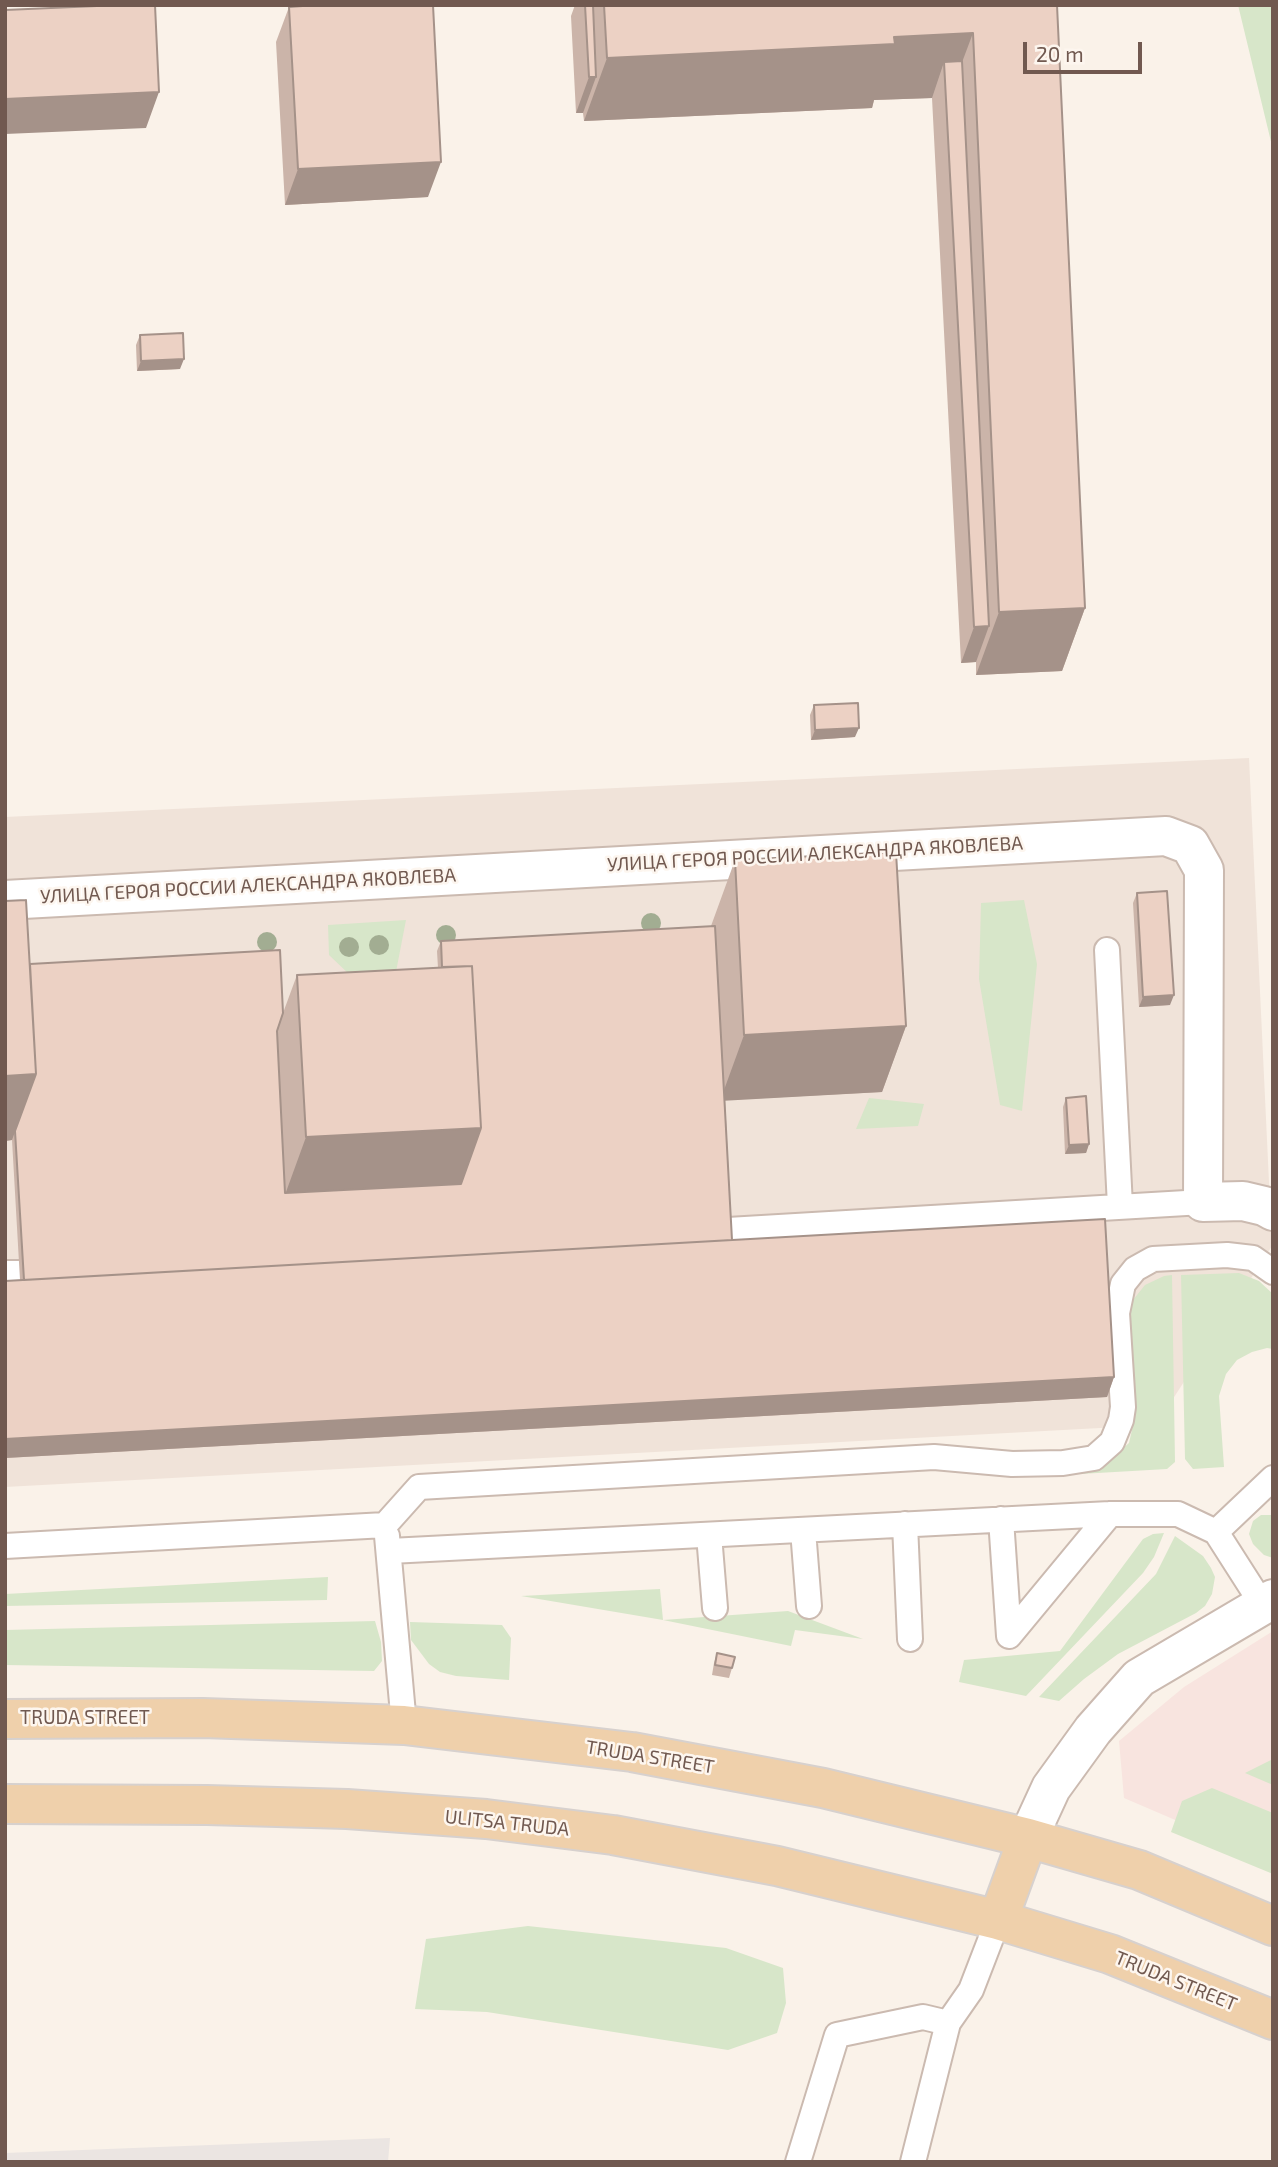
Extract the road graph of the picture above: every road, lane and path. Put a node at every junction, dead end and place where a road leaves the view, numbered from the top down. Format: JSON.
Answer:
{"nodes":[{"id":1,"x":5,"y":900,"type":"edge"},
{"id":2,"x":1107,"y":950,"type":"dead end"},
{"id":3,"x":1203,"y":1202,"type":"junction"},
{"id":4,"x":1120,"y":1206,"type":"junction"},
{"id":5,"x":1273,"y":1211,"type":"edge"},
{"id":6,"x":728,"y":1230,"type":"edge"},
{"id":7,"x":1273,"y":1272,"type":"edge"},
{"id":8,"x":1273,"y":1478,"type":"edge"},
{"id":9,"x":1110,"y":1514,"type":"junction"},
{"id":10,"x":1001,"y":1519,"type":"junction"},
{"id":11,"x":905,"y":1524,"type":"junction"},
{"id":12,"x":385,"y":1525,"type":"junction"},
{"id":13,"x":803,"y":1530,"type":"junction"},
{"id":14,"x":1216,"y":1532,"type":"junction"},
{"id":15,"x":709,"y":1535,"type":"junction"},
{"id":16,"x":5,"y":1545,"type":"edge"},
{"id":17,"x":390,"y":1551,"type":"junction"},
{"id":18,"x":1268,"y":1601,"type":"edge"},
{"id":19,"x":809,"y":1606,"type":"dead end"},
{"id":20,"x":715,"y":1608,"type":"dead end"},
{"id":21,"x":910,"y":1639,"type":"dead end"},
{"id":22,"x":5,"y":1718,"type":"edge"},
{"id":23,"x":404,"y":1725,"type":"junction"},
{"id":24,"x":5,"y":1804,"type":"edge"},
{"id":25,"x":1028,"y":1838,"type":"junction"},
{"id":26,"x":999,"y":1920,"type":"junction"},
{"id":27,"x":1273,"y":1926,"type":"edge"},
{"id":28,"x":1273,"y":2020,"type":"edge"},
{"id":29,"x":948,"y":2023,"type":"junction"},
{"id":30,"x":798,"y":2162,"type":"edge"},
{"id":31,"x":913,"y":2162,"type":"edge"}],
"edges":[{"from":1,"to":3,"type":"street","name":"УЛИЦА ГЕРОЯ РОССИИ АЛЕКСАНДРА ЯКОВЛЕВА"},
{"from":2,"to":4,"type":"lane"},
{"from":3,"to":4,"type":"lane"},
{"from":3,"to":5,"type":"street"},
{"from":4,"to":6,"type":"lane"},
{"from":7,"to":12,"type":"lane"},
{"from":8,"to":14,"type":"lane"},
{"from":9,"to":10,"type":"lane"},
{"from":9,"to":10,"type":"lane"},
{"from":9,"to":14,"type":"lane"},
{"from":10,"to":11,"type":"lane"},
{"from":11,"to":13,"type":"lane"},
{"from":11,"to":21,"type":"lane"},
{"from":12,"to":16,"type":"lane"},
{"from":12,"to":17,"type":"lane"},
{"from":13,"to":15,"type":"lane"},
{"from":13,"to":19,"type":"lane"},
{"from":14,"to":18,"type":"lane"},
{"from":15,"to":17,"type":"lane"},
{"from":15,"to":20,"type":"lane"},
{"from":17,"to":23,"type":"lane"},
{"from":18,"to":25,"type":"street"},
{"from":22,"to":23,"type":"main road","name":"TRUDA STREET"},
{"from":23,"to":25,"type":"main road","name":"TRUDA STREET"},
{"from":24,"to":26,"type":"main road","name":"ULITSA TRUDA"},
{"from":25,"to":26,"type":"main road"},
{"from":25,"to":27,"type":"main road","name":"TRUDA STREET"},
{"from":26,"to":28,"type":"main road","name":"TRUDA STREET"},
{"from":26,"to":29,"type":"lane"},
{"from":29,"to":30,"type":"lane"},
{"from":29,"to":31,"type":"lane"}]}
